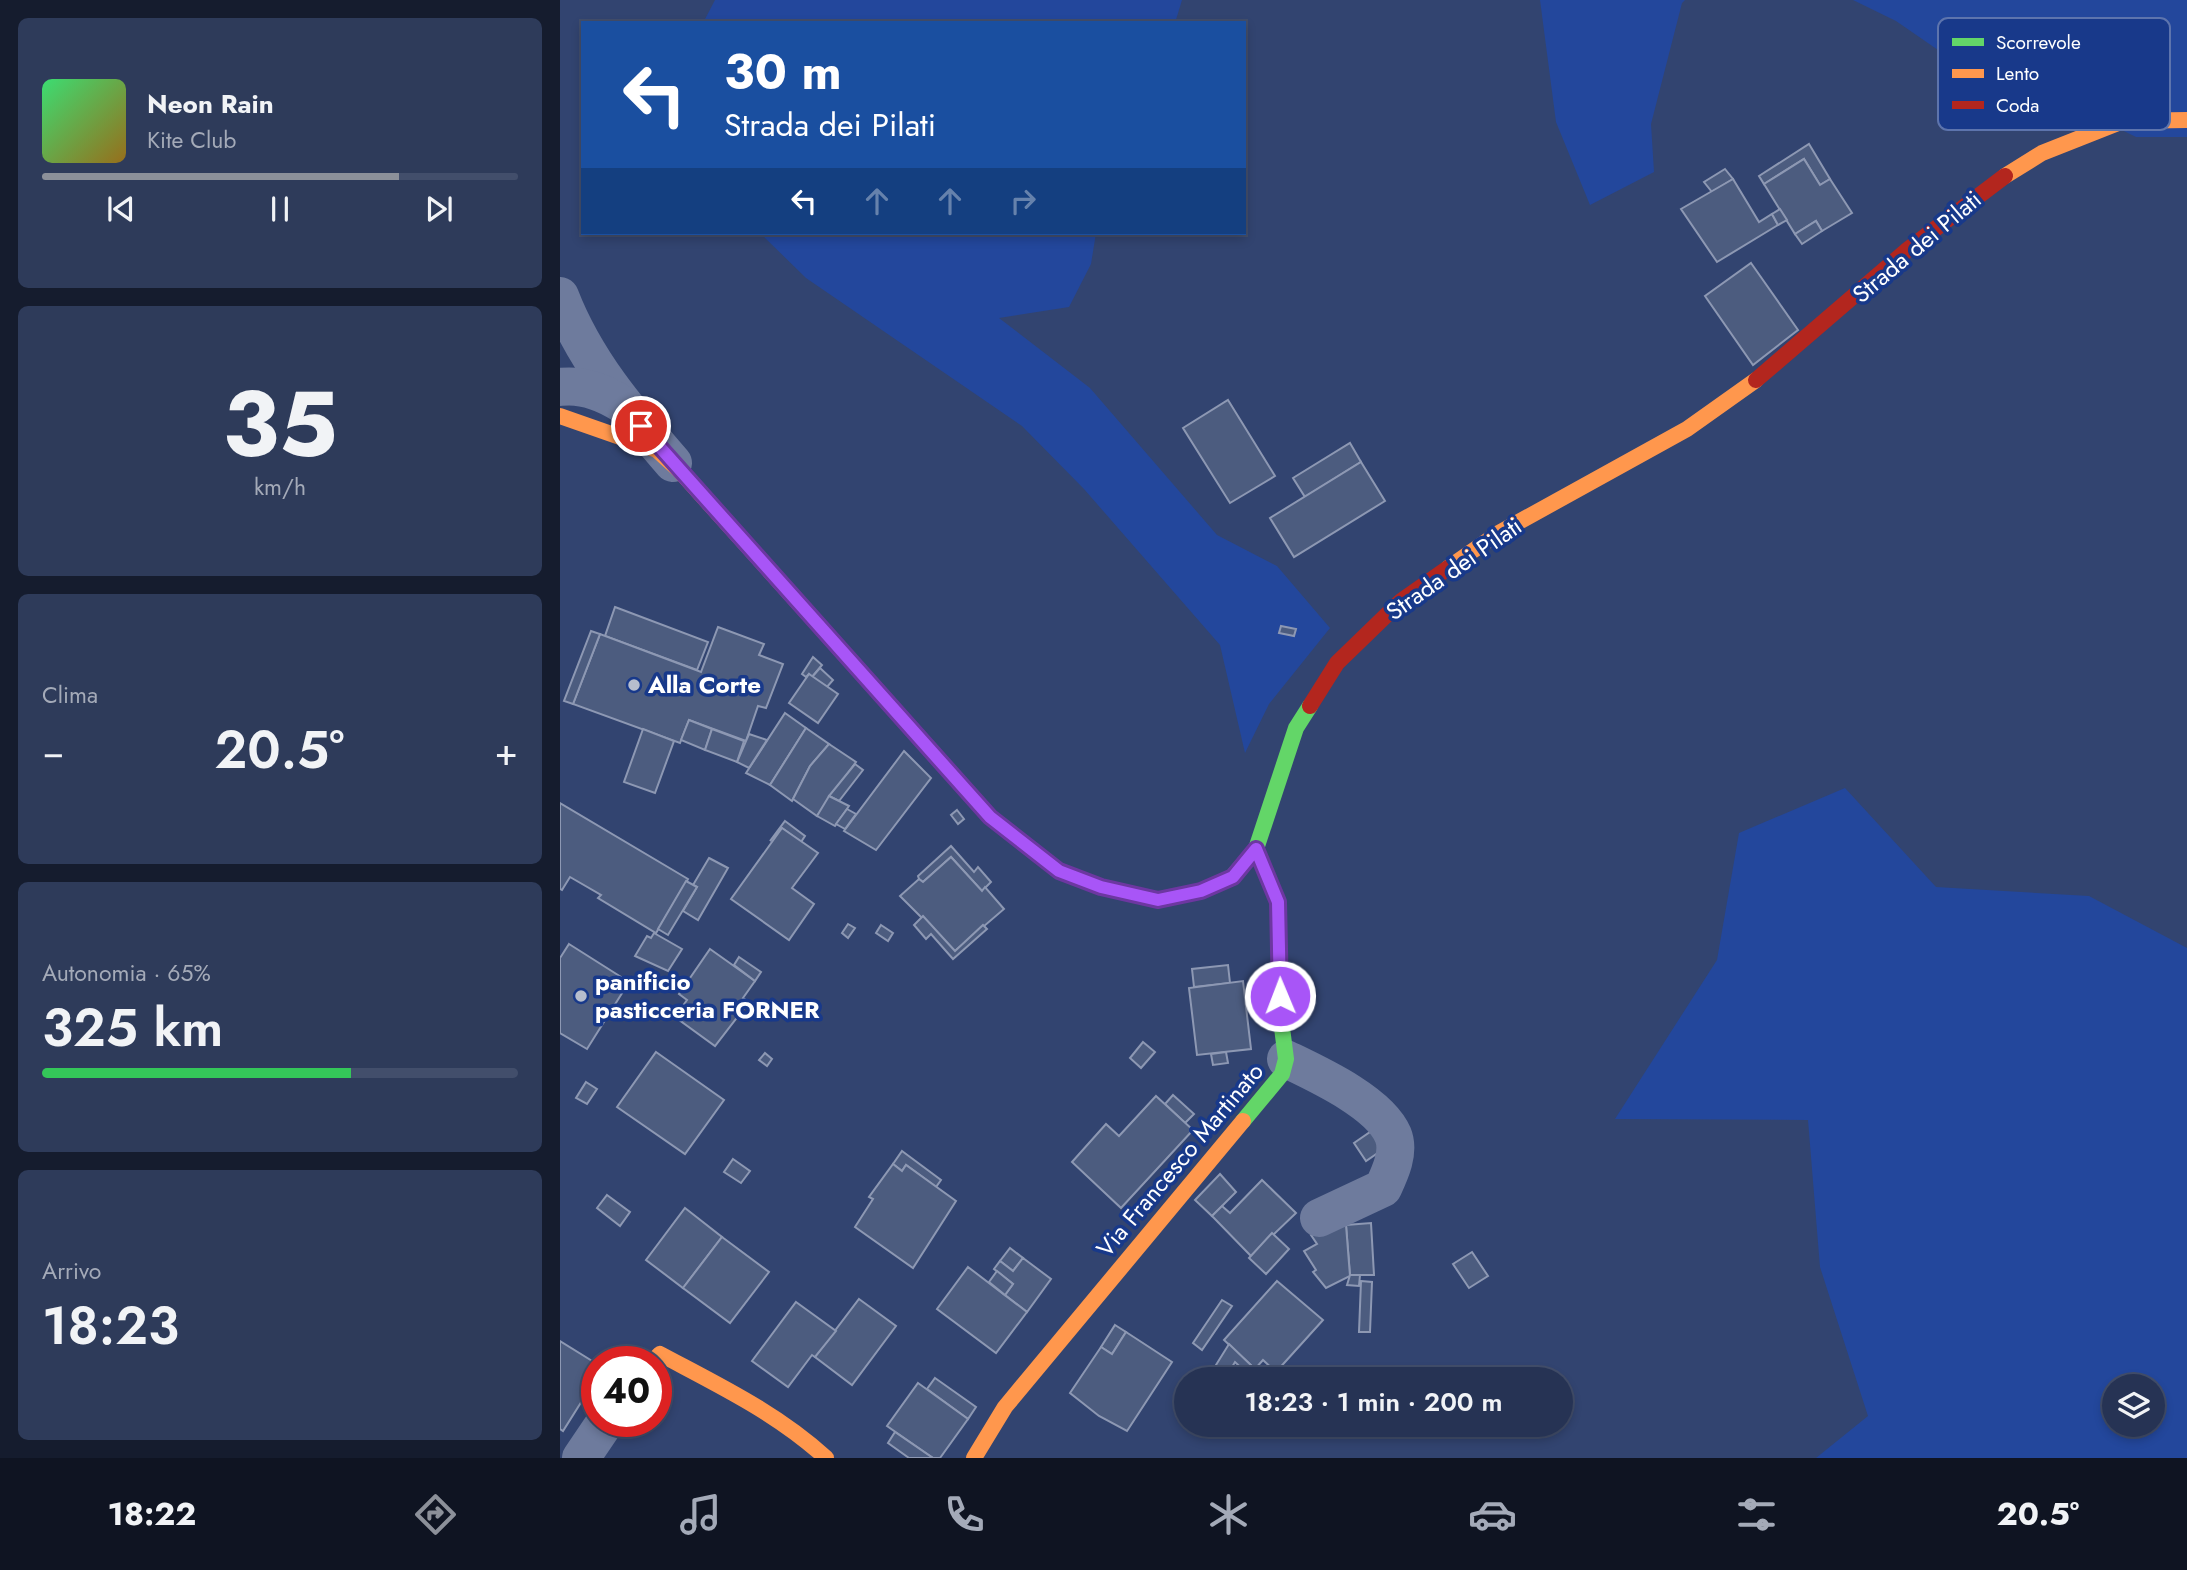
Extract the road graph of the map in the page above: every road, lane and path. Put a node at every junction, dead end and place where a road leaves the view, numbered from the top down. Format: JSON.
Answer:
{"nodes":[{"id":1,"x":2100,"y":130,"type":"edge"},
{"id":2,"x":560,"y":296,"type":"edge"},
{"id":3,"x":560,"y":387,"type":"edge"},
{"id":4,"x":622,"y":404,"type":"junction"},
{"id":5,"x":560,"y":416,"type":"edge"},
{"id":6,"x":668,"y":460,"type":"junction"},
{"id":7,"x":1256,"y":849,"type":"junction"},
{"id":8,"x":1286,"y":1059,"type":"junction"},
{"id":9,"x":1320,"y":1218,"type":"dead end"},
{"id":10,"x":672,"y":1361,"type":"edge"},
{"id":11,"x":595,"y":1437,"type":"edge"},
{"id":12,"x":581,"y":1458,"type":"edge"},
{"id":13,"x":826,"y":1458,"type":"edge"},
{"id":14,"x":974,"y":1458,"type":"edge"}],
"edges":[{"from":1,"to":7,"type":"street","name":"Strada dei Pilati"},
{"from":2,"to":4,"type":"street","name":"Strada dei Pilati"},
{"from":3,"to":4,"type":"street","name":"Strada dei Pilati"},
{"from":4,"to":6,"type":"street","name":"Strada dei Pilati"},
{"from":5,"to":6,"type":"street","name":"Strada dei Pilati"},
{"from":6,"to":7,"type":"street","name":"Strada dei Pilati"},
{"from":7,"to":8,"type":"street","name":"Via Francesco Martinato"},
{"from":8,"to":9,"type":"street"},
{"from":8,"to":14,"type":"street","name":"Via Francesco Martinato"},
{"from":10,"to":13,"type":"street"},
{"from":11,"to":12,"type":"street"}]}
